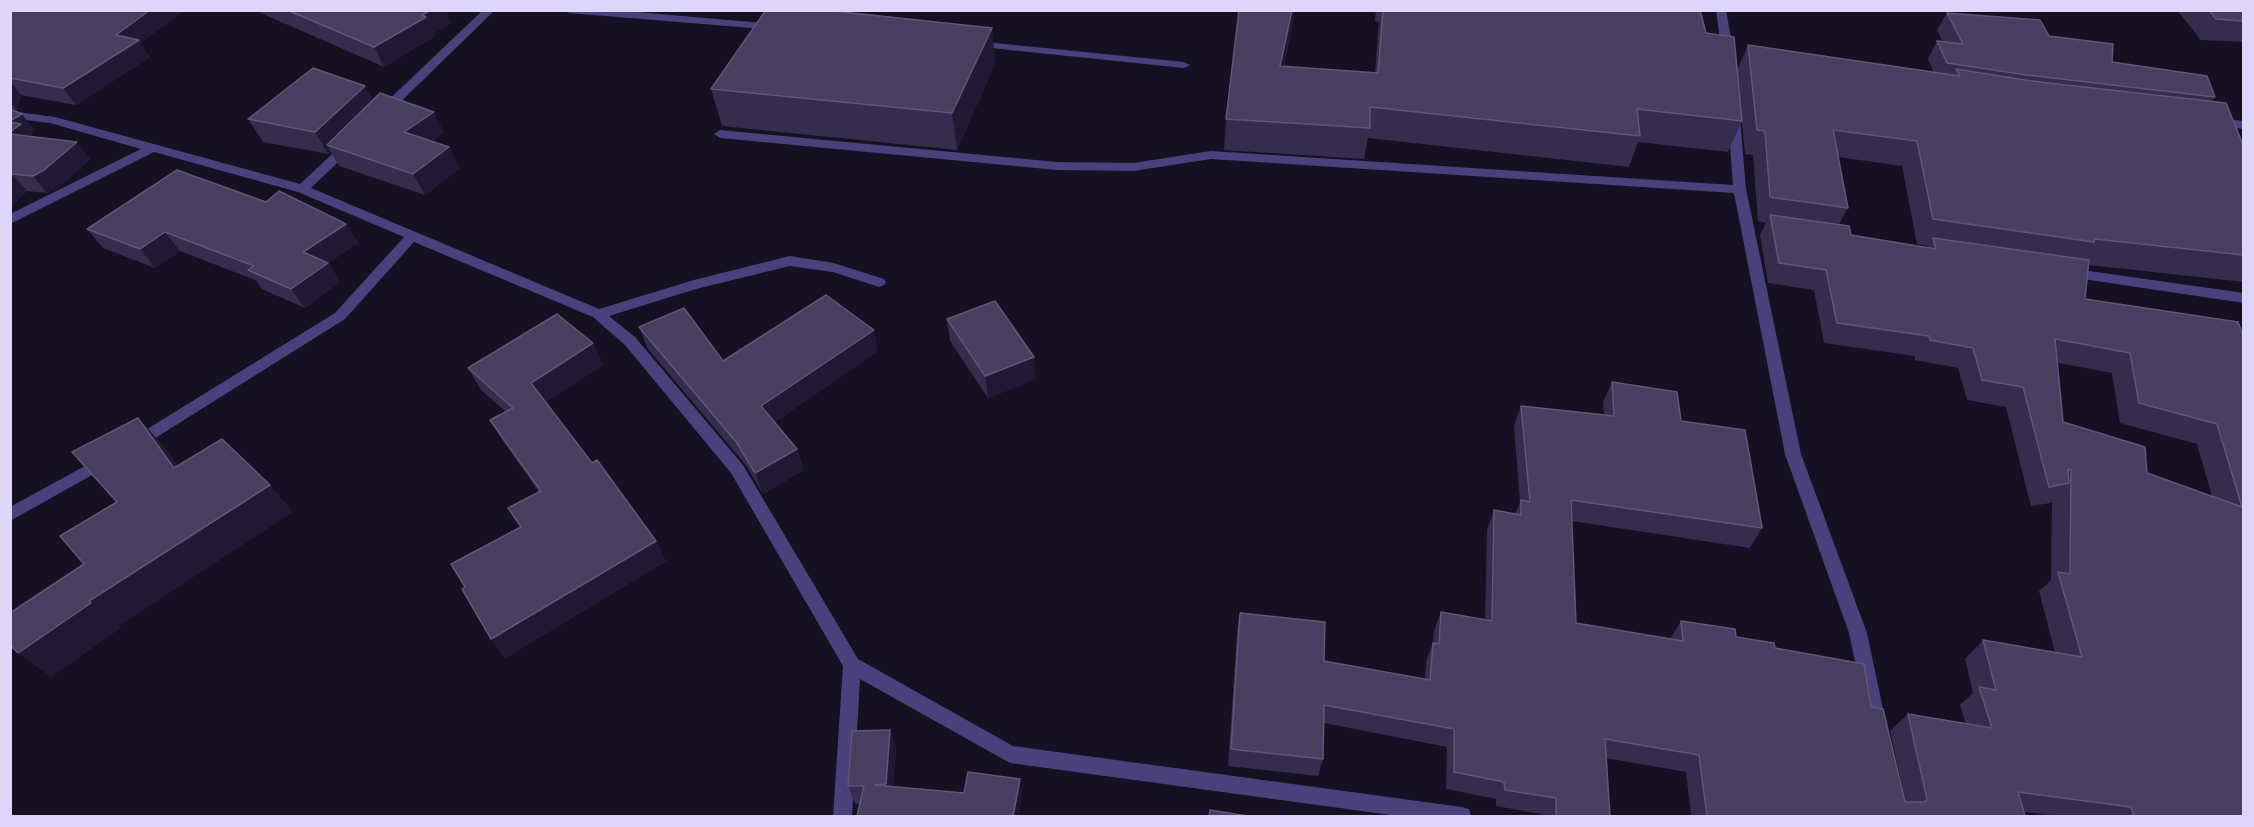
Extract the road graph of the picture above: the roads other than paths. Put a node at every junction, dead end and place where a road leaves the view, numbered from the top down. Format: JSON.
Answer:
{"nodes":[{"id":1,"x":490,"y":10,"type":"edge"},
{"id":2,"x":569,"y":10,"type":"edge"},
{"id":3,"x":1721,"y":10,"type":"edge"},
{"id":4,"x":792,"y":29,"type":"edge"},
{"id":5,"x":967,"y":43,"type":"edge"},
{"id":6,"x":1184,"y":64,"type":"dead end"},
{"id":7,"x":1730,"y":75,"type":"edge"},
{"id":8,"x":1732,"y":98,"type":"edge"},
{"id":9,"x":10,"y":114,"type":"edge"},
{"id":10,"x":2198,"y":120,"type":"edge"},
{"id":11,"x":2244,"y":125,"type":"edge"},
{"id":12,"x":720,"y":134,"type":"dead end"},
{"id":13,"x":152,"y":148,"type":"junction"},
{"id":14,"x":302,"y":189,"type":"junction"},
{"id":15,"x":1740,"y":189,"type":"junction"},
{"id":16,"x":10,"y":220,"type":"edge"},
{"id":17,"x":412,"y":236,"type":"junction"},
{"id":18,"x":2054,"y":271,"type":"edge"},
{"id":19,"x":879,"y":282,"type":"dead end"},
{"id":20,"x":2244,"y":298,"type":"edge"},
{"id":21,"x":598,"y":314,"type":"junction"},
{"id":22,"x":10,"y":515,"type":"edge"},
{"id":23,"x":852,"y":665,"type":"junction"},
{"id":24,"x":1882,"y":747,"type":"edge"},
{"id":25,"x":842,"y":816,"type":"edge"},
{"id":26,"x":1462,"y":816,"type":"edge"}],
"edges":[{"from":1,"to":14,"type":"street"},
{"from":2,"to":4,"type":"street"},
{"from":3,"to":7,"type":"street"},
{"from":5,"to":6,"type":"street"},
{"from":8,"to":15,"type":"street"},
{"from":9,"to":13,"type":"street"},
{"from":10,"to":11,"type":"street"},
{"from":12,"to":15,"type":"street"},
{"from":13,"to":14,"type":"street"},
{"from":13,"to":16,"type":"street"},
{"from":14,"to":17,"type":"street"},
{"from":15,"to":24,"type":"street"},
{"from":17,"to":21,"type":"street"},
{"from":17,"to":22,"type":"street"},
{"from":18,"to":20,"type":"street"},
{"from":19,"to":21,"type":"street"},
{"from":21,"to":23,"type":"street"},
{"from":23,"to":25,"type":"street"},
{"from":23,"to":26,"type":"street"}]}
